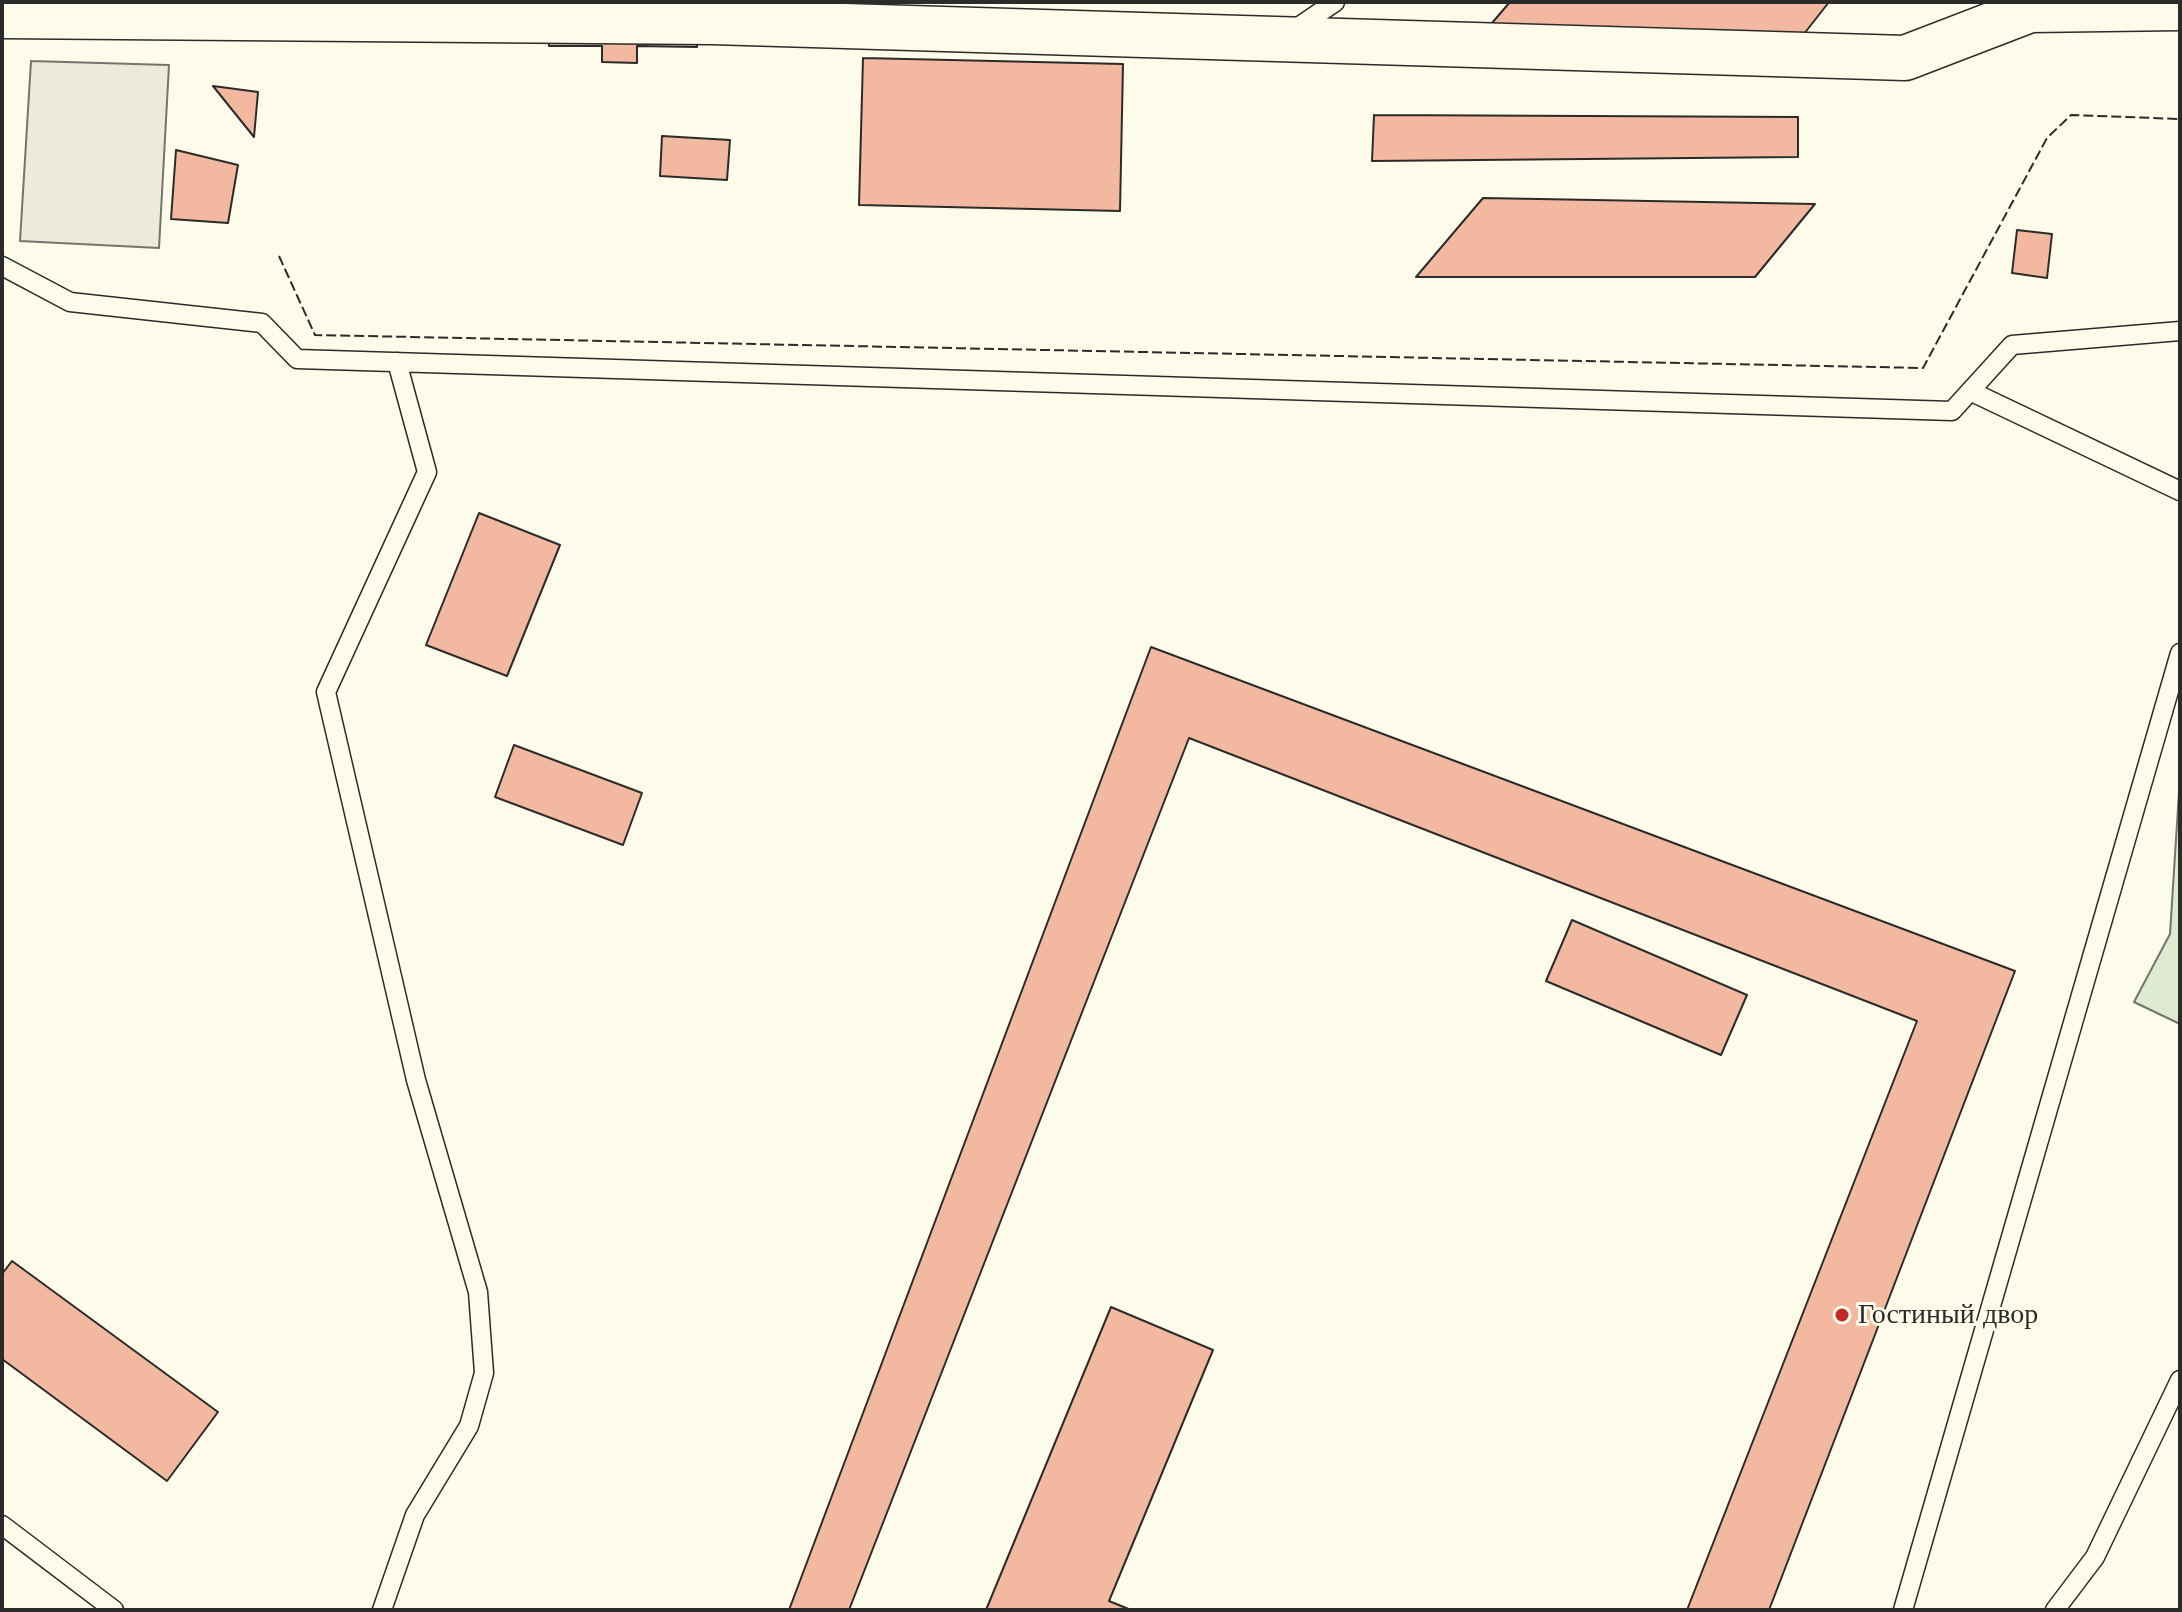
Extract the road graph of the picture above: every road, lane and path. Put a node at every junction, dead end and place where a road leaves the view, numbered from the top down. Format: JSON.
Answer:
{"nodes":[{"id":1,"x":1335,"y":2,"type":"edge"},
{"id":2,"x":2180,"y":8,"type":"edge"},
{"id":3,"x":2,"y":16,"type":"edge"},
{"id":4,"x":1280,"y":39,"type":"junction"},
{"id":5,"x":2,"y":266,"type":"edge"},
{"id":6,"x":2180,"y":331,"type":"edge"},
{"id":7,"x":397,"y":362,"type":"junction"},
{"id":8,"x":1970,"y":391,"type":"junction"},
{"id":9,"x":2180,"y":491,"type":"edge"},
{"id":10,"x":2180,"y":653,"type":"edge"},
{"id":11,"x":2180,"y":1380,"type":"edge"},
{"id":12,"x":2,"y":1525,"type":"edge"},
{"id":13,"x":114,"y":1610,"type":"edge"},
{"id":14,"x":382,"y":1610,"type":"edge"},
{"id":15,"x":1903,"y":1610,"type":"edge"},
{"id":16,"x":2055,"y":1610,"type":"edge"}],
"edges":[{"from":1,"to":4,"type":"lane"},
{"from":2,"to":4,"type":"highway"},
{"from":3,"to":4,"type":"highway"},
{"from":5,"to":7,"type":"lane"},
{"from":6,"to":8,"type":"lane"},
{"from":7,"to":8,"type":"lane"},
{"from":7,"to":14,"type":"lane"},
{"from":8,"to":9,"type":"lane"},
{"from":10,"to":15,"type":"lane"},
{"from":11,"to":16,"type":"lane"},
{"from":12,"to":13,"type":"lane"}]}
